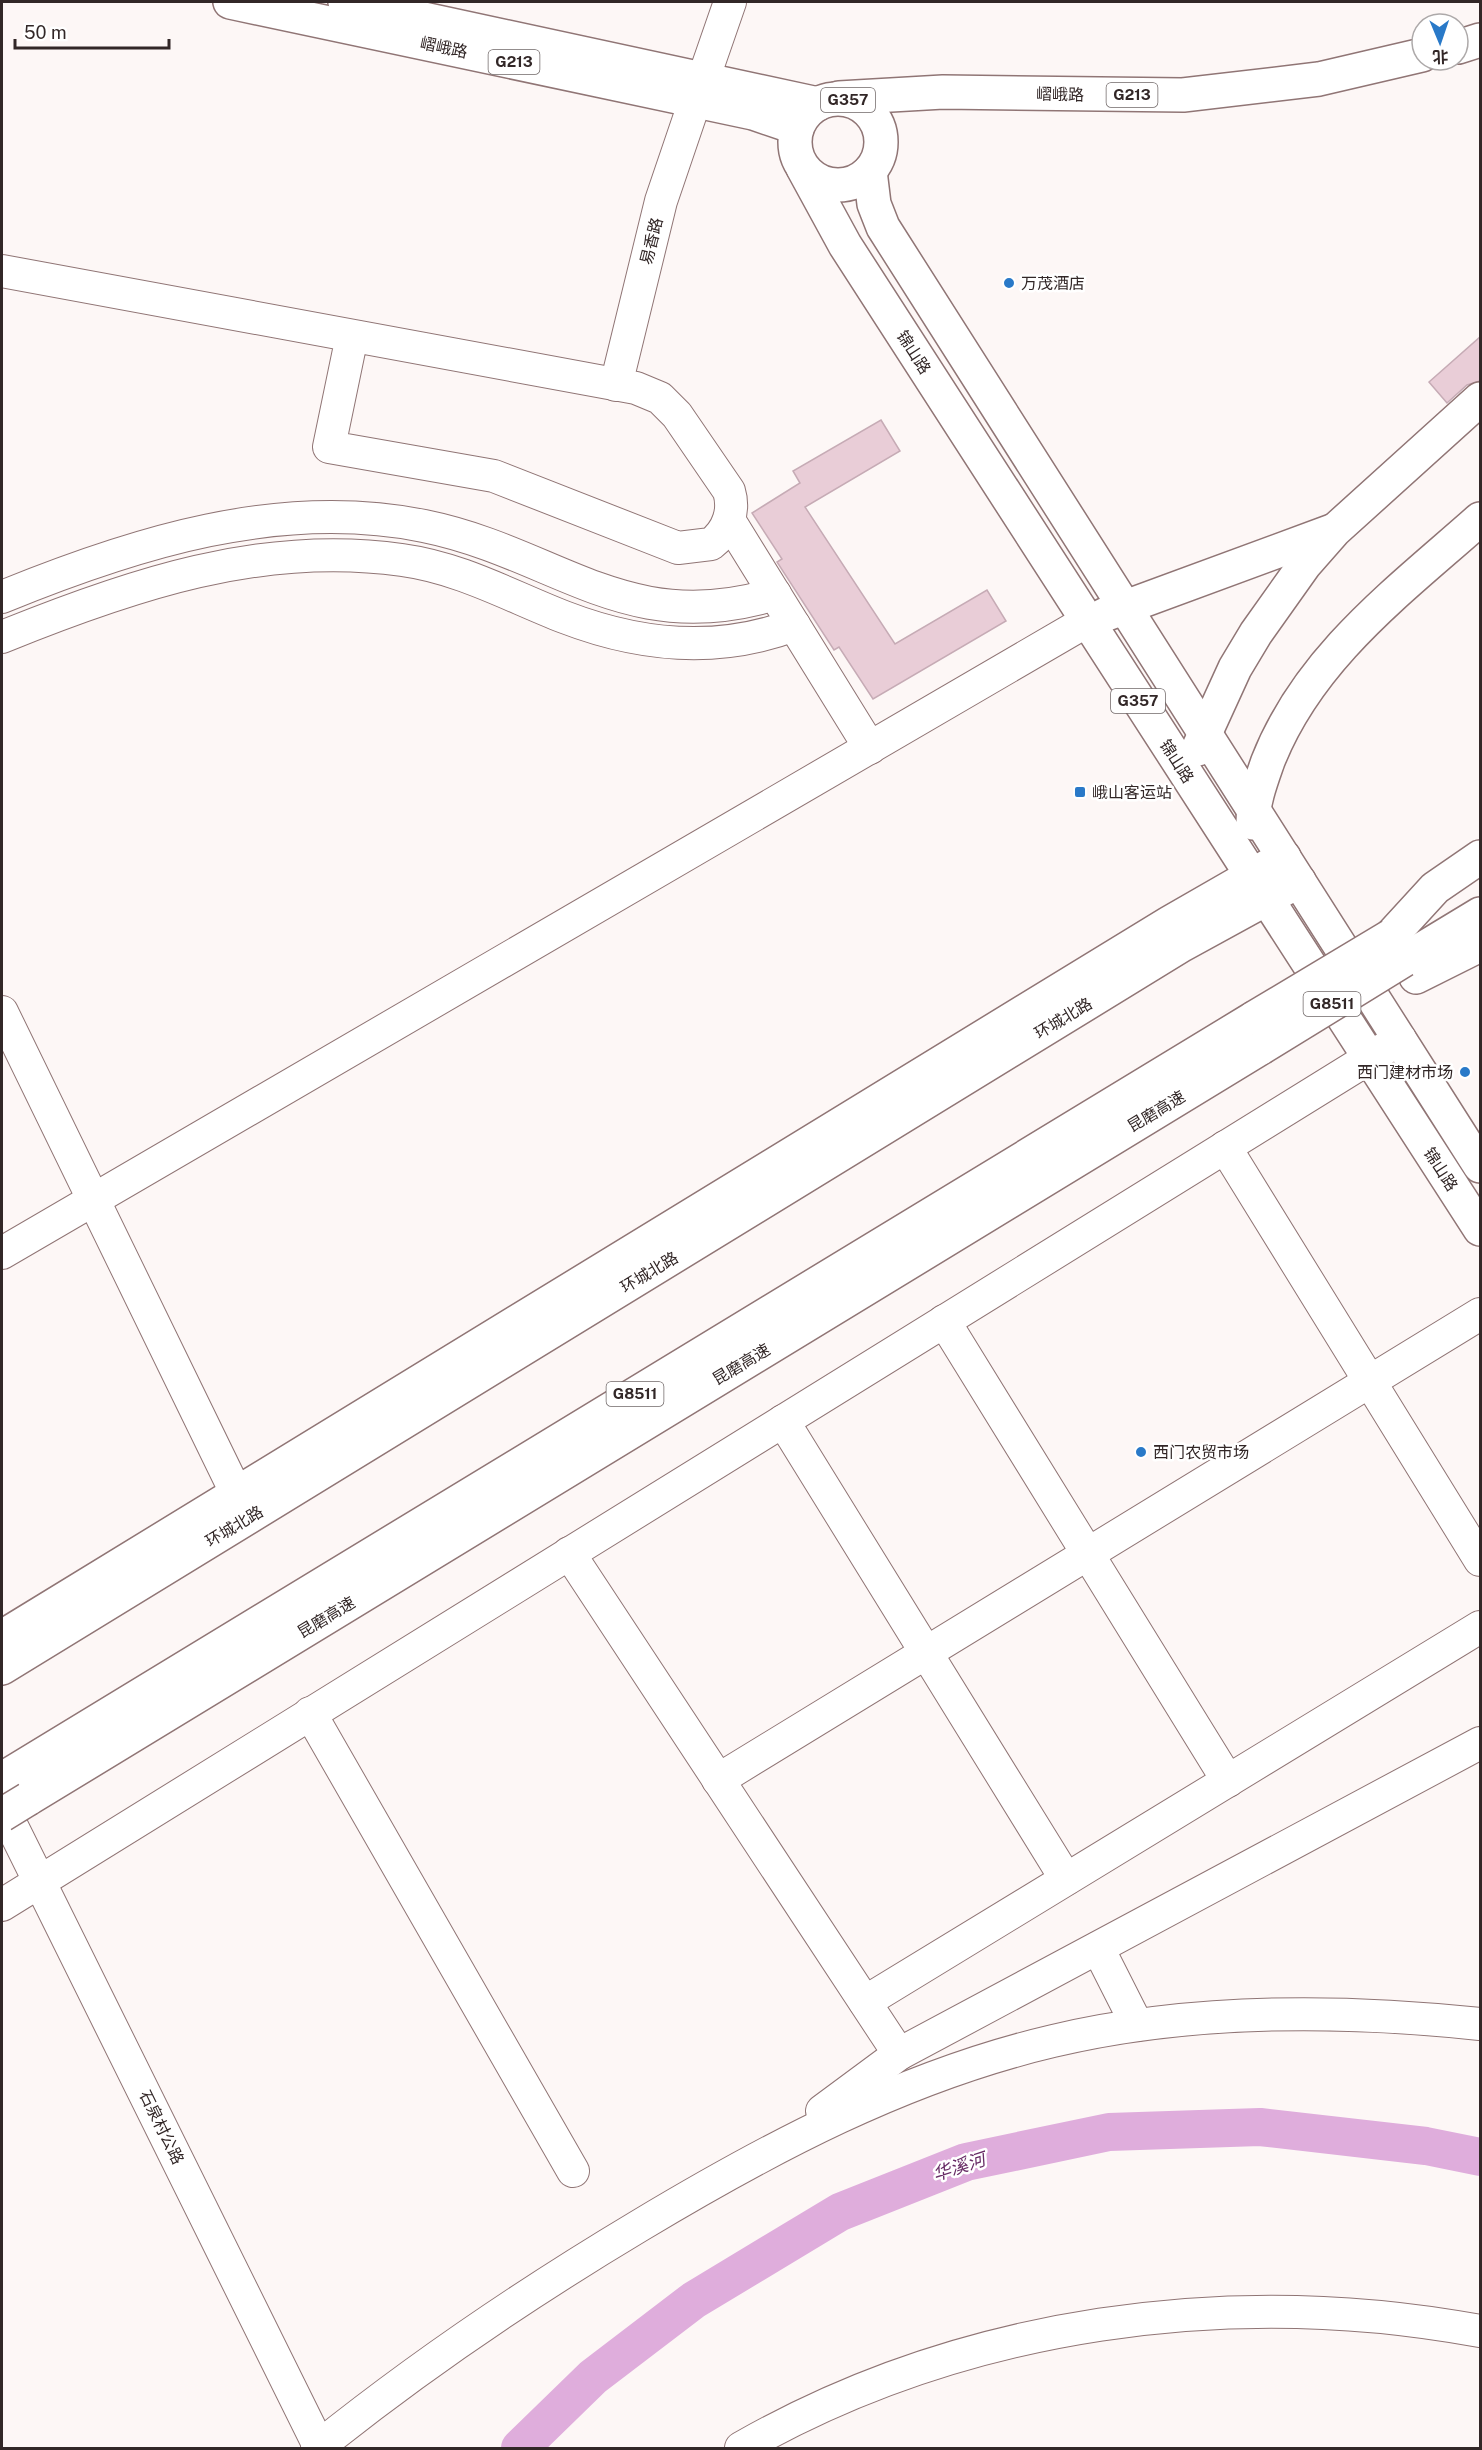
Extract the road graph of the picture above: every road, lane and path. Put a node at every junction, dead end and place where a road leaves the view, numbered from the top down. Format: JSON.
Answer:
{"nodes":[{"id":1,"x":230,"y":2,"type":"edge"},
{"id":2,"x":345,"y":2,"type":"edge"},
{"id":3,"x":730,"y":2,"type":"edge"},
{"id":4,"x":1410,"y":58,"type":"edge"},
{"id":5,"x":700,"y":89,"type":"junction"},
{"id":6,"x":943,"y":92,"type":"junction"},
{"id":7,"x":828,"y":101,"type":"junction"},
{"id":8,"x":796,"y":128,"type":"junction"},
{"id":9,"x":875,"y":161,"type":"junction"},
{"id":10,"x":803,"y":168,"type":"junction"},
{"id":11,"x":2,"y":271,"type":"edge"},
{"id":12,"x":351,"y":336,"type":"junction"},
{"id":13,"x":626,"y":387,"type":"junction"},
{"id":14,"x":1480,"y":399,"type":"edge"},
{"id":15,"x":1480,"y":519,"type":"edge"},
{"id":16,"x":729,"y":520,"type":"junction"},
{"id":17,"x":1334,"y":531,"type":"junction"},
{"id":18,"x":775,"y":594,"type":"junction"},
{"id":19,"x":2,"y":597,"type":"edge"},
{"id":20,"x":1125,"y":607,"type":"junction"},
{"id":21,"x":1087,"y":621,"type":"junction"},
{"id":22,"x":794,"y":625,"type":"junction"},
{"id":23,"x":2,"y":637,"type":"edge"},
{"id":24,"x":1204,"y":732,"type":"junction"},
{"id":25,"x":870,"y":748,"type":"junction"},
{"id":26,"x":1188,"y":779,"type":"junction"},
{"id":27,"x":1253,"y":809,"type":"junction"},
{"id":28,"x":1480,"y":857,"type":"edge"},
{"id":29,"x":1291,"y":869,"type":"junction"},
{"id":30,"x":1480,"y":881,"type":"edge"},
{"id":31,"x":1259,"y":887,"type":"junction"},
{"id":32,"x":1480,"y":914,"type":"edge"},
{"id":33,"x":1480,"y":945,"type":"edge"},
{"id":34,"x":1404,"y":958,"type":"junction"},
{"id":35,"x":2,"y":1012,"type":"edge"},
{"id":36,"x":1400,"y":1039,"type":"junction"},
{"id":37,"x":1261,"y":1042,"type":"junction"},
{"id":38,"x":1370,"y":1058,"type":"junction"},
{"id":39,"x":1226,"y":1147,"type":"junction"},
{"id":40,"x":1480,"y":1166,"type":"edge"},
{"id":41,"x":94,"y":1200,"type":"junction"},
{"id":42,"x":1480,"y":1229,"type":"edge"},
{"id":43,"x":2,"y":1252,"type":"edge"},
{"id":44,"x":1480,"y":1314,"type":"edge"},
{"id":45,"x":944,"y":1321,"type":"junction"},
{"id":46,"x":1370,"y":1382,"type":"junction"},
{"id":47,"x":783,"y":1421,"type":"junction"},
{"id":48,"x":243,"y":1505,"type":"junction"},
{"id":49,"x":569,"y":1553,"type":"junction"},
{"id":50,"x":1088,"y":1554,"type":"junction"},
{"id":51,"x":1480,"y":1560,"type":"edge"},
{"id":52,"x":1480,"y":1627,"type":"edge"},
{"id":53,"x":2,"y":1637,"type":"edge"},
{"id":54,"x":927,"y":1653,"type":"junction"},
{"id":55,"x":2,"y":1668,"type":"edge"},
{"id":56,"x":310,"y":1713,"type":"junction"},
{"id":57,"x":1480,"y":1743,"type":"edge"},
{"id":58,"x":718,"y":1780,"type":"junction"},
{"id":59,"x":1228,"y":1781,"type":"junction"},
{"id":60,"x":10,"y":1794,"type":"edge"},
{"id":61,"x":1066,"y":1879,"type":"junction"},
{"id":62,"x":40,"y":1881,"type":"junction"},
{"id":63,"x":2,"y":1905,"type":"edge"},
{"id":64,"x":1098,"y":1947,"type":"junction"},
{"id":65,"x":865,"y":2002,"type":"junction"},
{"id":66,"x":1480,"y":2024,"type":"edge"},
{"id":67,"x":1137,"y":2025,"type":"junction"},
{"id":68,"x":899,"y":2054,"type":"junction"},
{"id":69,"x":759,"y":2157,"type":"junction"},
{"id":70,"x":573,"y":2171,"type":"dead end"},
{"id":71,"x":1480,"y":2331,"type":"edge"},
{"id":72,"x":319,"y":2448,"type":"edge"},
{"id":73,"x":741,"y":2448,"type":"edge"}],
"edges":[{"from":1,"to":5,"type":"main road","name":"嶍峨路","number":"G213"},
{"from":2,"to":5,"type":"main road","name":"嶍峨路","number":"G213"},
{"from":3,"to":5,"type":"street","name":"易香路"},
{"from":4,"to":6,"type":"main road","name":"嶍峨路","number":"G213"},
{"from":5,"to":7,"type":"main road","name":"嶍峨路","number":"G213"},
{"from":5,"to":8,"type":"main road","name":"嶍峨路","number":"G213"},
{"from":5,"to":13,"type":"street","name":"易香路"},
{"from":6,"to":7,"type":"main road","name":"嶍峨路","number":"G213"},
{"from":6,"to":9,"type":"main road"},
{"from":7,"to":8,"type":"main road","number":"G357"},
{"from":7,"to":9,"type":"main road","number":"G357"},
{"from":8,"to":10,"type":"main road","number":"G357"},
{"from":9,"to":10,"type":"main road"},
{"from":9,"to":20,"type":"main road","number":"G357"},
{"from":10,"to":21,"type":"main road","name":"锦山路","number":"G357"},
{"from":11,"to":12,"type":"street"},
{"from":12,"to":13,"type":"street"},
{"from":12,"to":16,"type":"street"},
{"from":13,"to":16,"type":"street"},
{"from":14,"to":17,"type":"main road"},
{"from":15,"to":27,"type":"main road"},
{"from":16,"to":18,"type":"street"},
{"from":17,"to":20,"type":"main road"},
{"from":17,"to":24,"type":"main road"},
{"from":18,"to":19,"type":"street"},
{"from":18,"to":22,"type":"street"},
{"from":20,"to":21,"type":"main road"},
{"from":20,"to":24,"type":"main road","number":"G357"},
{"from":21,"to":25,"type":"street"},
{"from":21,"to":26,"type":"main road","name":"锦山路","number":"G357"},
{"from":22,"to":23,"type":"street"},
{"from":22,"to":25,"type":"street"},
{"from":24,"to":26,"type":"main road"},
{"from":24,"to":27,"type":"main road","number":"G357"},
{"from":25,"to":41,"type":"street"},
{"from":26,"to":31,"type":"main road","name":"锦山路","number":"G357"},
{"from":27,"to":29,"type":"main road","number":"G357"},
{"from":27,"to":31,"type":"main road"},
{"from":28,"to":34,"type":"main road"},
{"from":29,"to":31,"type":"main road","name":"环城北路"},
{"from":29,"to":36,"type":"main road","number":"G357"},
{"from":30,"to":34,"type":"main road","name":"昆磨高速","number":"G8511"},
{"from":31,"to":38,"type":"main road","name":"锦山路","number":"G357"},
{"from":31,"to":48,"type":"main road","name":"环城北路"},
{"from":32,"to":34,"type":"main road","name":"昆磨高速","number":"G8511"},
{"from":33,"to":34,"type":"main road"},
{"from":34,"to":37,"type":"main road","name":"昆磨高速","number":"G8511","bridge":true},
{"from":34,"to":37,"type":"main road"},
{"from":35,"to":41,"type":"street"},
{"from":36,"to":38,"type":"street"},
{"from":36,"to":40,"type":"main road","number":"G357"},
{"from":37,"to":60,"type":"main road","name":"昆磨高速","number":"G8511"},
{"from":37,"to":60,"type":"main road","name":"昆磨高速","number":"G8511"},
{"from":38,"to":39,"type":"street"},
{"from":38,"to":42,"type":"main road","name":"锦山路","number":"G357"},
{"from":39,"to":45,"type":"street"},
{"from":39,"to":46,"type":"street"},
{"from":41,"to":43,"type":"street"},
{"from":41,"to":48,"type":"street"},
{"from":44,"to":46,"type":"street"},
{"from":45,"to":47,"type":"street"},
{"from":45,"to":50,"type":"street"},
{"from":46,"to":50,"type":"street"},
{"from":46,"to":51,"type":"street"},
{"from":47,"to":49,"type":"street"},
{"from":47,"to":54,"type":"street"},
{"from":48,"to":53,"type":"main road","name":"环城北路"},
{"from":48,"to":55,"type":"main road","name":"环城北路"},
{"from":49,"to":56,"type":"street"},
{"from":49,"to":58,"type":"street"},
{"from":50,"to":54,"type":"street"},
{"from":50,"to":59,"type":"street"},
{"from":52,"to":59,"type":"street"},
{"from":54,"to":58,"type":"street"},
{"from":54,"to":61,"type":"street"},
{"from":56,"to":62,"type":"street"},
{"from":56,"to":70,"type":"street"},
{"from":57,"to":64,"type":"street"},
{"from":58,"to":65,"type":"street"},
{"from":59,"to":61,"type":"street"},
{"from":60,"to":62,"type":"street","name":"石泉村公路"},
{"from":61,"to":65,"type":"street"},
{"from":62,"to":63,"type":"street"},
{"from":62,"to":72,"type":"street","name":"石泉村公路"},
{"from":64,"to":67,"type":"street"},
{"from":64,"to":68,"type":"street"},
{"from":65,"to":68,"type":"street"},
{"from":66,"to":67,"type":"street"},
{"from":67,"to":69,"type":"street"},
{"from":68,"to":69,"type":"street"},
{"from":69,"to":72,"type":"street"},
{"from":71,"to":73,"type":"street"}]}
